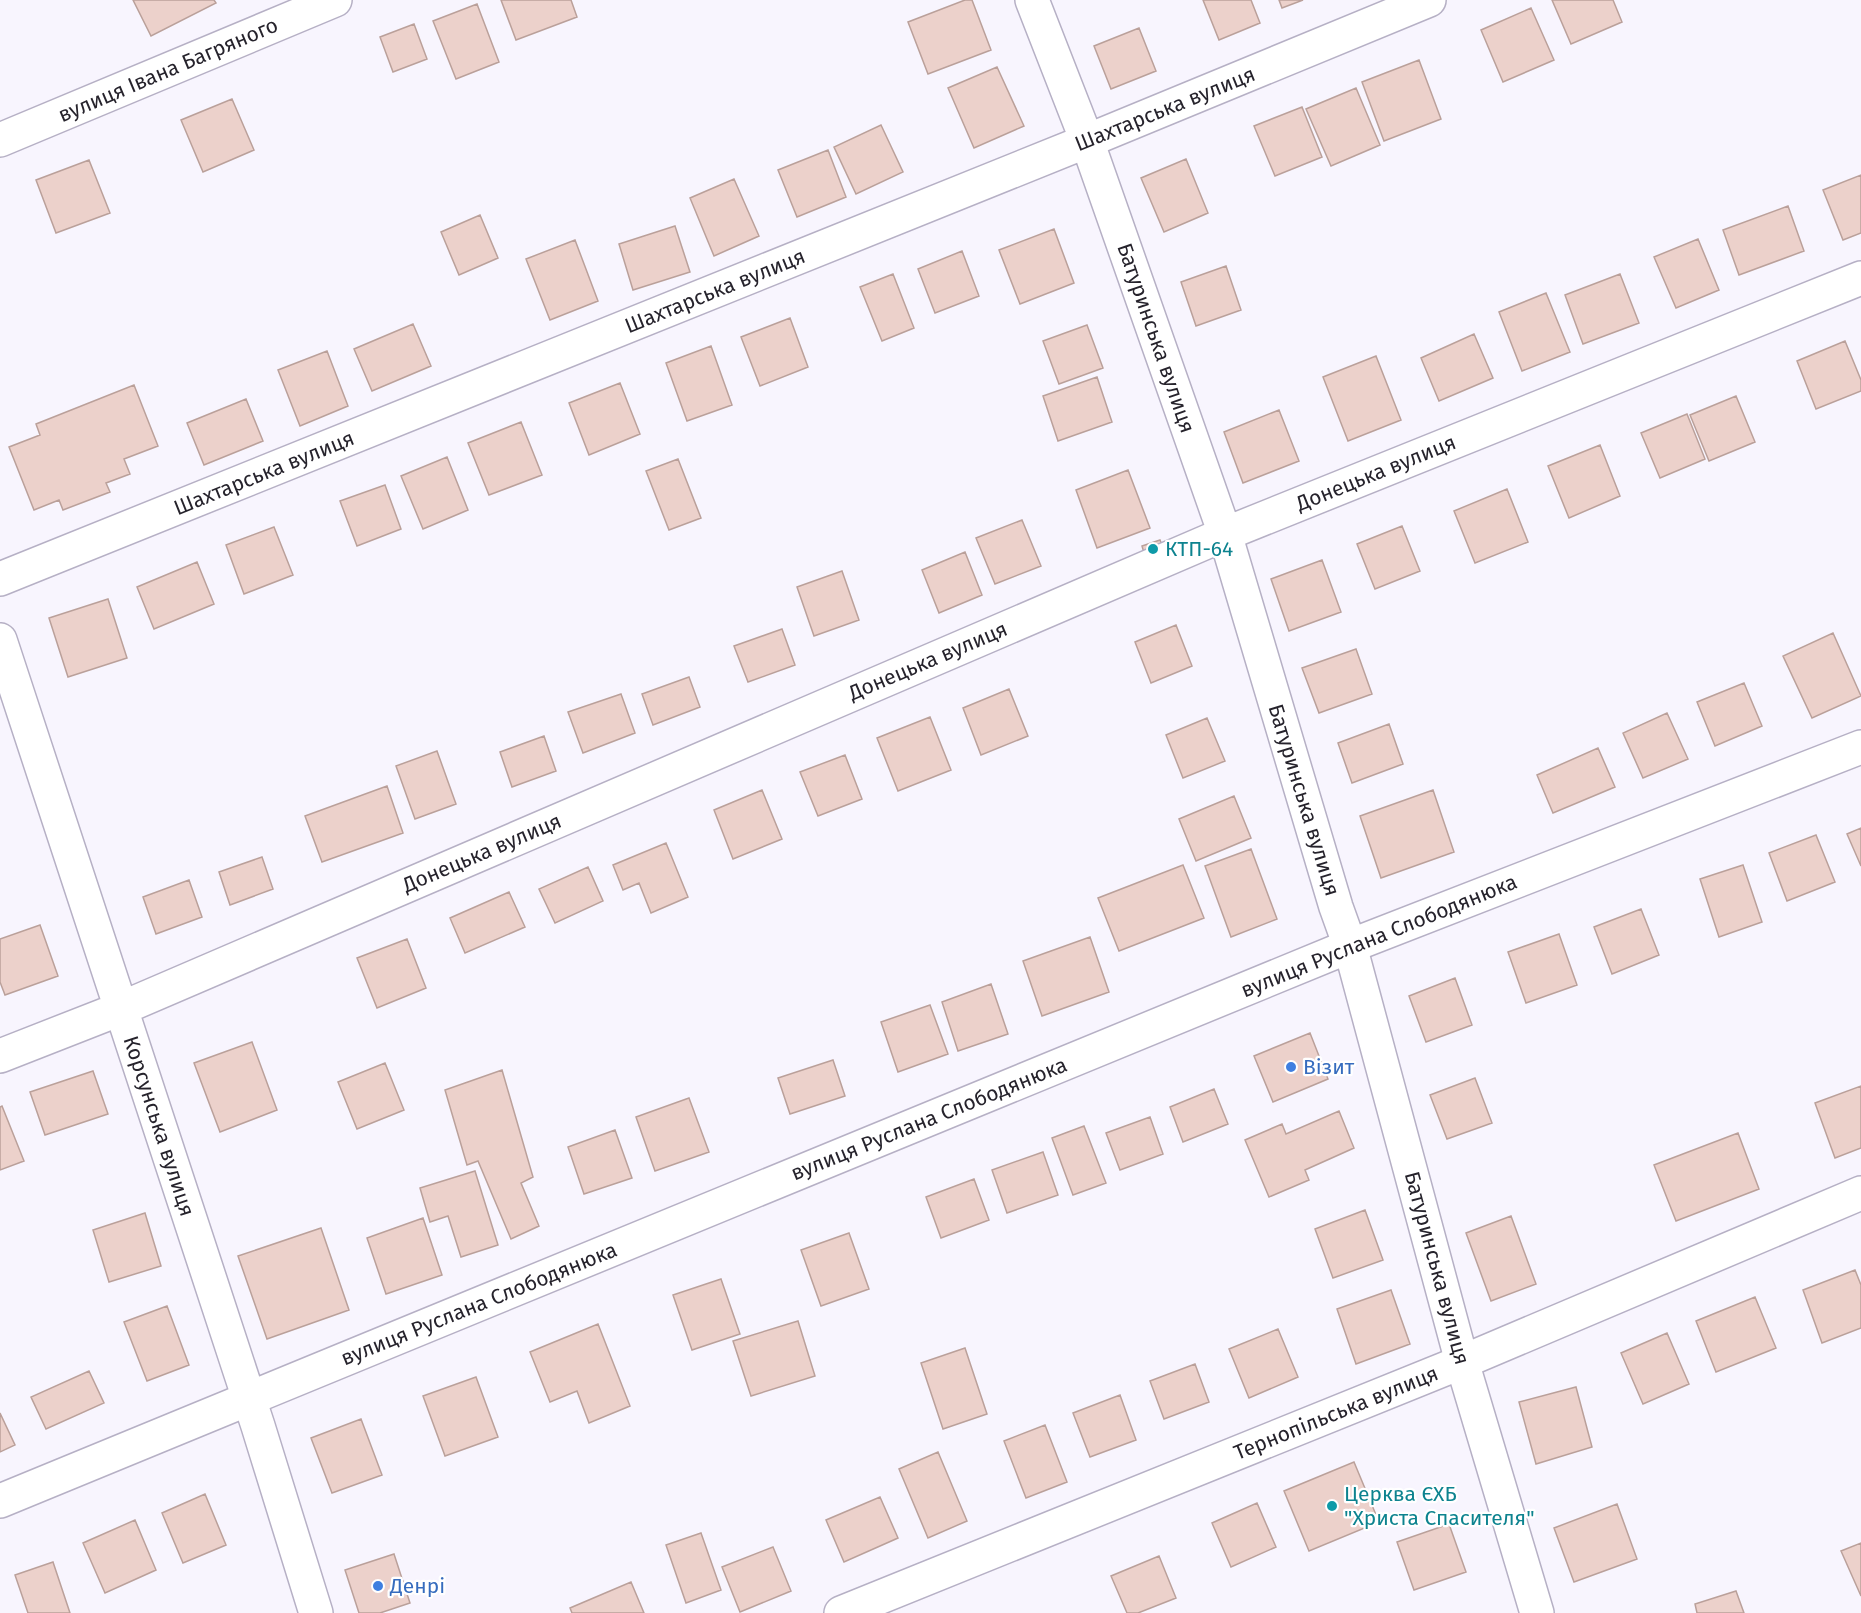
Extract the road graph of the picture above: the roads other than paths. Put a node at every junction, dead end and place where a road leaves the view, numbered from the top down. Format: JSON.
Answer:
{"nodes":[{"id":1,"x":335,"y":0,"type":"edge"},
{"id":2,"x":1032,"y":0,"type":"edge"},
{"id":3,"x":1429,"y":0,"type":"edge"},
{"id":4,"x":0,"y":140,"type":"edge"},
{"id":5,"x":1087,"y":141,"type":"junction"},
{"id":6,"x":1861,"y":278,"type":"edge"},
{"id":7,"x":1225,"y":534,"type":"junction"},
{"id":8,"x":0,"y":579,"type":"edge"},
{"id":9,"x":0,"y":640,"type":"edge"},
{"id":10,"x":1861,"y":747,"type":"edge"},
{"id":11,"x":1350,"y":946,"type":"junction"},
{"id":12,"x":120,"y":1009,"type":"junction"},
{"id":13,"x":0,"y":1056,"type":"edge"},
{"id":14,"x":1861,"y":1193,"type":"edge"},
{"id":15,"x":1462,"y":1362,"type":"junction"},
{"id":16,"x":249,"y":1398,"type":"junction"},
{"id":17,"x":0,"y":1501,"type":"edge"},
{"id":18,"x":316,"y":1613,"type":"edge"},
{"id":19,"x":842,"y":1613,"type":"edge"},
{"id":20,"x":1537,"y":1613,"type":"edge"}],
"edges":[{"from":1,"to":4,"type":"street","name":"вулиця Івана Багряного"},
{"from":2,"to":5,"type":"street","name":"Батуринська вулиця"},
{"from":3,"to":5,"type":"street","name":"Шахтарська вулиця"},
{"from":5,"to":7,"type":"street","name":"Батуринська вулиця"},
{"from":5,"to":8,"type":"street","name":"Шахтарська вулиця"},
{"from":6,"to":7,"type":"street","name":"Донецька вулиця"},
{"from":7,"to":11,"type":"street","name":"Батуринська вулиця"},
{"from":7,"to":12,"type":"street","name":"Донецька вулиця"},
{"from":9,"to":12,"type":"street","name":"Корсунська вулиця"},
{"from":10,"to":11,"type":"street","name":"вулиця Руслана Слободянюка"},
{"from":11,"to":15,"type":"street","name":"Батуринська вулиця"},
{"from":11,"to":16,"type":"street","name":"вулиця Руслана Слободянюка"},
{"from":12,"to":13,"type":"street","name":"Донецька вулиця"},
{"from":12,"to":16,"type":"street","name":"Корсунська вулиця"},
{"from":14,"to":15,"type":"street","name":"Тернопільська вулиця"},
{"from":15,"to":19,"type":"street","name":"Тернопільська вулиця"},
{"from":15,"to":20,"type":"street","name":"Батуринська вулиця"},
{"from":16,"to":17,"type":"street","name":"вулиця Руслана Слободянюка"},
{"from":16,"to":18,"type":"street","name":"Корсунська вулиця"}]}
